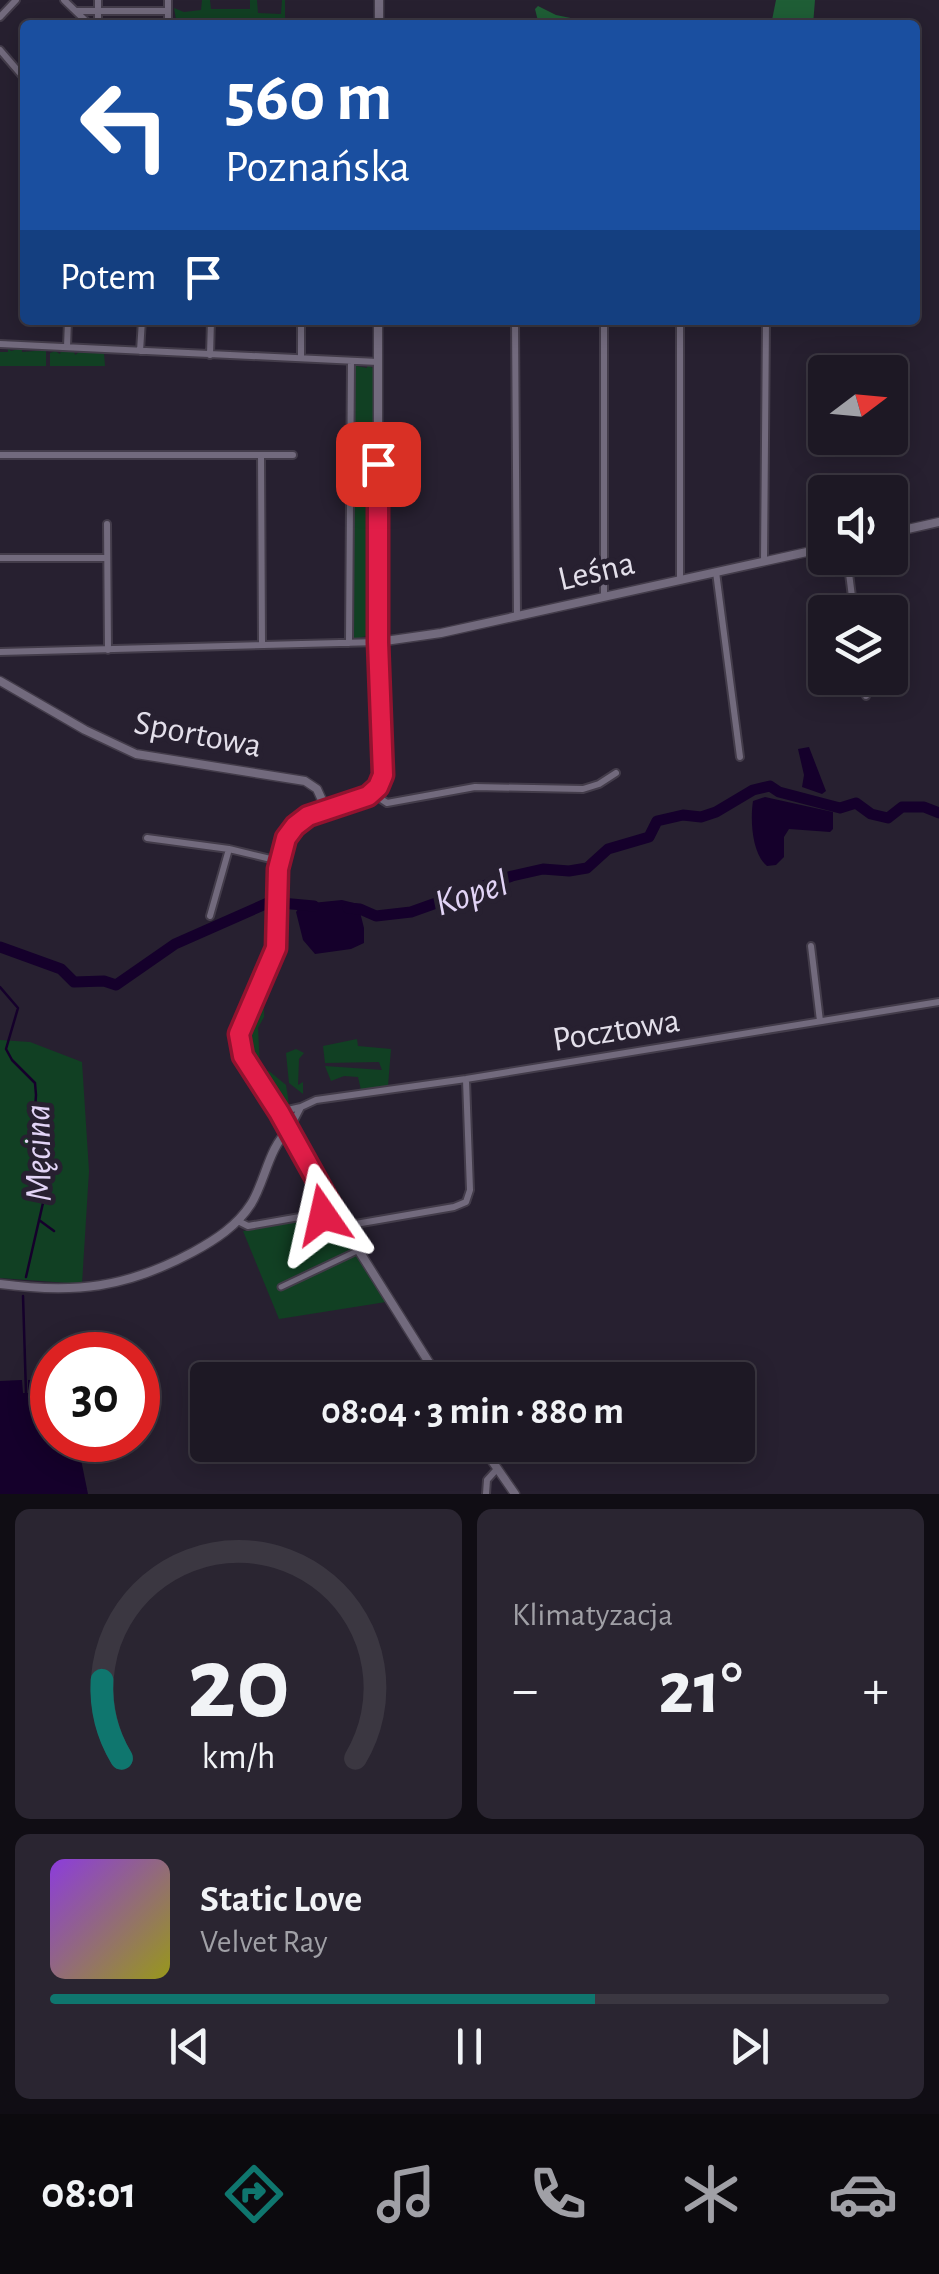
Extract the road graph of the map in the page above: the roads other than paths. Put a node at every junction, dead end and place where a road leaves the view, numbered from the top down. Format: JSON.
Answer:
{"nodes":[{"id":1,"x":16,"y":0,"type":"edge"},
{"id":2,"x":64,"y":0,"type":"edge"},
{"id":3,"x":98,"y":0,"type":"edge"},
{"id":4,"x":168,"y":0,"type":"edge"},
{"id":5,"x":76,"y":11,"type":"junction"},
{"id":6,"x":168,"y":11,"type":"junction"},
{"id":7,"x":98,"y":12,"type":"junction"},
{"id":8,"x":0,"y":17,"type":"edge"},
{"id":9,"x":85,"y":20,"type":"edge"},
{"id":10,"x":98,"y":20,"type":"edge"},
{"id":11,"x":168,"y":20,"type":"edge"},
{"id":12,"x":0,"y":50,"type":"edge"},
{"id":13,"x":20,"y":73,"type":"edge"},
{"id":14,"x":68,"y":325,"type":"edge"},
{"id":15,"x":142,"y":325,"type":"edge"},
{"id":16,"x":211,"y":325,"type":"edge"},
{"id":17,"x":301,"y":325,"type":"edge"},
{"id":18,"x":378,"y":325,"type":"edge"},
{"id":19,"x":515,"y":325,"type":"edge"},
{"id":20,"x":604,"y":325,"type":"edge"},
{"id":21,"x":680,"y":325,"type":"edge"},
{"id":22,"x":766,"y":325,"type":"edge"},
{"id":23,"x":0,"y":344,"type":"edge"},
{"id":24,"x":67,"y":347,"type":"junction"},
{"id":25,"x":140,"y":351,"type":"junction"},
{"id":26,"x":210,"y":354,"type":"junction"},
{"id":27,"x":301,"y":358,"type":"junction"},
{"id":28,"x":350,"y":361,"type":"junction"},
{"id":29,"x":378,"y":362,"type":"junction"},
{"id":30,"x":0,"y":455,"type":"edge"},
{"id":31,"x":261,"y":455,"type":"junction"},
{"id":32,"x":294,"y":455,"type":"dead end"},
{"id":33,"x":939,"y":522,"type":"edge"},
{"id":34,"x":106,"y":524,"type":"dead end"},
{"id":35,"x":908,"y":529,"type":"edge"},
{"id":36,"x":808,"y":552,"type":"edge"},
{"id":37,"x":0,"y":558,"type":"edge"},
{"id":38,"x":107,"y":558,"type":"junction"},
{"id":39,"x":764,"y":561,"type":"junction"},
{"id":40,"x":716,"y":572,"type":"junction"},
{"id":41,"x":680,"y":580,"type":"junction"},
{"id":42,"x":604,"y":597,"type":"junction"},
{"id":43,"x":517,"y":616,"type":"junction"},
{"id":44,"x":378,"y":642,"type":"junction"},
{"id":45,"x":350,"y":643,"type":"junction"},
{"id":46,"x":262,"y":645,"type":"junction"},
{"id":47,"x":108,"y":650,"type":"junction"},
{"id":48,"x":0,"y":652,"type":"edge"},
{"id":49,"x":0,"y":681,"type":"edge"},
{"id":50,"x":740,"y":757,"type":"dead end"},
{"id":51,"x":616,"y":773,"type":"dead end"},
{"id":52,"x":372,"y":793,"type":"junction"},
{"id":53,"x":326,"y":809,"type":"junction"},
{"id":54,"x":147,"y":838,"type":"dead end"},
{"id":55,"x":229,"y":849,"type":"junction"},
{"id":56,"x":279,"y":861,"type":"junction"},
{"id":57,"x":210,"y":916,"type":"dead end"},
{"id":58,"x":811,"y":946,"type":"dead end"},
{"id":59,"x":939,"y":1002,"type":"edge"},
{"id":60,"x":820,"y":1021,"type":"junction"},
{"id":61,"x":466,"y":1080,"type":"junction"},
{"id":62,"x":301,"y":1107,"type":"junction"},
{"id":63,"x":279,"y":1112,"type":"junction"},
{"id":64,"x":289,"y":1130,"type":"junction"},
{"id":65,"x":334,"y":1211,"type":"junction"},
{"id":66,"x":238,"y":1221,"type":"junction"},
{"id":67,"x":344,"y":1226,"type":"junction"},
{"id":68,"x":358,"y":1250,"type":"junction"},
{"id":69,"x":0,"y":1284,"type":"edge"},
{"id":70,"x":281,"y":1287,"type":"dead end"},
{"id":71,"x":429,"y":1362,"type":"edge"},
{"id":72,"x":492,"y":1462,"type":"edge"},
{"id":73,"x":497,"y":1470,"type":"junction"},
{"id":74,"x":486,"y":1494,"type":"edge"},
{"id":75,"x":515,"y":1494,"type":"edge"}],
"edges":[{"from":1,"to":8,"type":"street"},
{"from":2,"to":5,"type":"street"},
{"from":3,"to":7,"type":"street"},
{"from":4,"to":6,"type":"street"},
{"from":5,"to":7,"type":"street"},
{"from":5,"to":9,"type":"street"},
{"from":6,"to":7,"type":"street"},
{"from":6,"to":11,"type":"street"},
{"from":7,"to":10,"type":"street"},
{"from":12,"to":13,"type":"street"},
{"from":14,"to":24,"type":"street"},
{"from":15,"to":25,"type":"street"},
{"from":16,"to":26,"type":"street"},
{"from":17,"to":27,"type":"street"},
{"from":18,"to":29,"type":"street"},
{"from":19,"to":43,"type":"street"},
{"from":20,"to":42,"type":"street"},
{"from":21,"to":41,"type":"street"},
{"from":22,"to":39,"type":"street"},
{"from":23,"to":24,"type":"street"},
{"from":24,"to":25,"type":"street"},
{"from":25,"to":26,"type":"street"},
{"from":26,"to":27,"type":"street"},
{"from":27,"to":28,"type":"street"},
{"from":28,"to":29,"type":"street"},
{"from":28,"to":45,"type":"street"},
{"from":29,"to":44,"type":"street"},
{"from":30,"to":31,"type":"street"},
{"from":31,"to":32,"type":"street"},
{"from":31,"to":46,"type":"street"},
{"from":33,"to":35,"type":"street"},
{"from":34,"to":38,"type":"street"},
{"from":36,"to":39,"type":"street","name":"Leśna"},
{"from":37,"to":38,"type":"street"},
{"from":38,"to":47,"type":"street"},
{"from":39,"to":40,"type":"street","name":"Leśna"},
{"from":40,"to":41,"type":"street","name":"Leśna"},
{"from":40,"to":50,"type":"street"},
{"from":41,"to":42,"type":"street","name":"Leśna"},
{"from":42,"to":43,"type":"street","name":"Leśna"},
{"from":43,"to":44,"type":"street","name":"Leśna"},
{"from":44,"to":45,"type":"street"},
{"from":44,"to":52,"type":"street"},
{"from":45,"to":46,"type":"street"},
{"from":46,"to":47,"type":"street"},
{"from":47,"to":48,"type":"street"},
{"from":49,"to":53,"type":"street","name":"Sportowa"},
{"from":51,"to":52,"type":"street"},
{"from":52,"to":53,"type":"street"},
{"from":53,"to":56,"type":"street"},
{"from":54,"to":55,"type":"street"},
{"from":55,"to":56,"type":"street"},
{"from":55,"to":57,"type":"street"},
{"from":56,"to":63,"type":"street"},
{"from":58,"to":60,"type":"street"},
{"from":59,"to":60,"type":"street","name":"Pocztowa"},
{"from":60,"to":61,"type":"street","name":"Pocztowa"},
{"from":61,"to":62,"type":"street","name":"Pocztowa"},
{"from":61,"to":67,"type":"street"},
{"from":62,"to":63,"type":"street","name":"Pocztowa"},
{"from":62,"to":64,"type":"street"},
{"from":63,"to":64,"type":"street"},
{"from":64,"to":65,"type":"street"},
{"from":64,"to":66,"type":"street"},
{"from":65,"to":66,"type":"street"},
{"from":65,"to":67,"type":"street"},
{"from":66,"to":69,"type":"street"},
{"from":67,"to":68,"type":"street"},
{"from":68,"to":70,"type":"street"},
{"from":68,"to":71,"type":"street"},
{"from":72,"to":73,"type":"street"},
{"from":73,"to":74,"type":"street"},
{"from":73,"to":75,"type":"street"}]}
